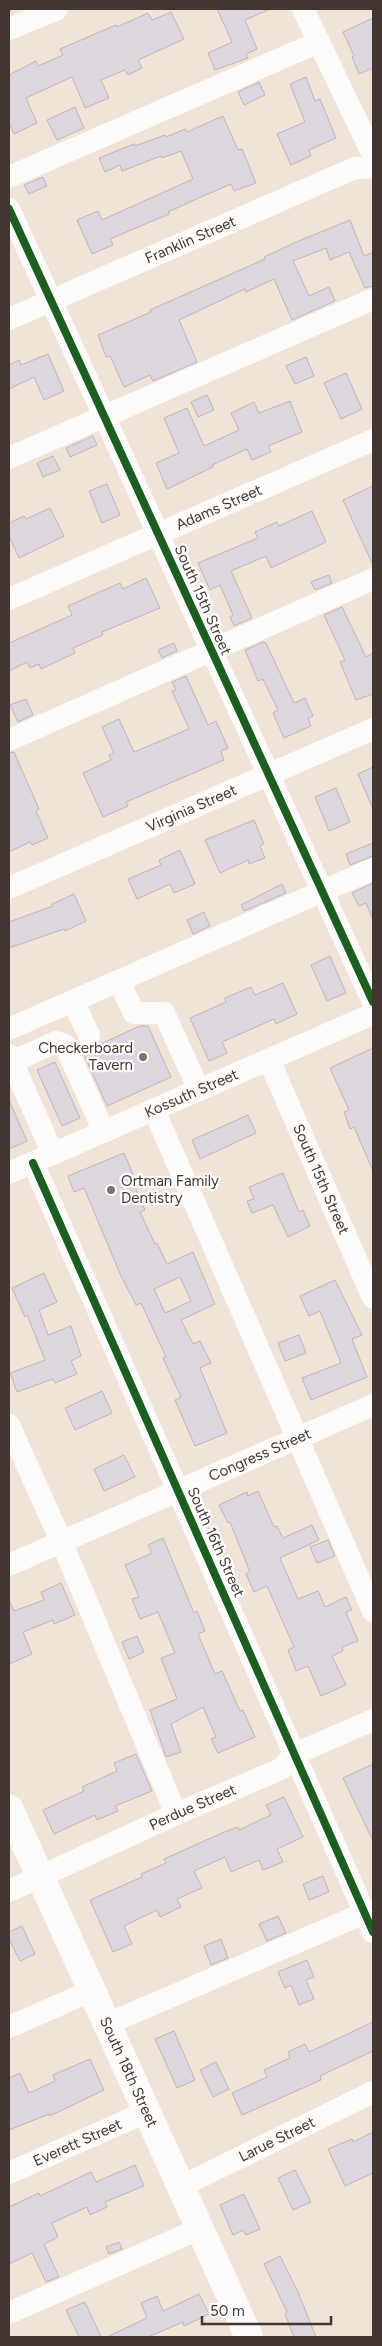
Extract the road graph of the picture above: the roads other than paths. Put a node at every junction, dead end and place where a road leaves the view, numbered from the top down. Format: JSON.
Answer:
{"nodes":[{"id":1,"x":57,"y":9,"type":"edge"},
{"id":2,"x":303,"y":9,"type":"edge"},
{"id":3,"x":9,"y":29,"type":"edge"},
{"id":4,"x":319,"y":42,"type":"junction"},
{"id":5,"x":373,"y":155,"type":"edge"},
{"id":6,"x":373,"y":168,"type":"edge"},
{"id":7,"x":9,"y":177,"type":"edge"},
{"id":8,"x":9,"y":209,"type":"edge"},
{"id":9,"x":373,"y":299,"type":"edge"},
{"id":10,"x":51,"y":301,"type":"junction"},
{"id":11,"x":9,"y":320,"type":"edge"},
{"id":12,"x":104,"y":417,"type":"junction"},
{"id":13,"x":373,"y":440,"type":"edge"},
{"id":14,"x":9,"y":458,"type":"edge"},
{"id":15,"x":158,"y":533,"type":"junction"},
{"id":16,"x":373,"y":580,"type":"edge"},
{"id":17,"x":9,"y":599,"type":"edge"},
{"id":18,"x":211,"y":651,"type":"junction"},
{"id":19,"x":373,"y":729,"type":"edge"},
{"id":20,"x":9,"y":740,"type":"edge"},
{"id":21,"x":267,"y":774,"type":"junction"},
{"id":22,"x":373,"y":869,"type":"edge"},
{"id":23,"x":9,"y":888,"type":"edge"},
{"id":24,"x":322,"y":891,"type":"junction"},
{"id":25,"x":119,"y":981,"type":"junction"},
{"id":26,"x":73,"y":1001,"type":"junction"},
{"id":27,"x":373,"y":1002,"type":"edge"},
{"id":28,"x":373,"y":1014,"type":"edge"},
{"id":29,"x":9,"y":1029,"type":"edge"},
{"id":30,"x":89,"y":1035,"type":"dead end"},
{"id":31,"x":10,"y":1058,"type":"edge"},
{"id":32,"x":269,"y":1060,"type":"junction"},
{"id":33,"x":199,"y":1090,"type":"junction"},
{"id":34,"x":154,"y":1110,"type":"junction"},
{"id":35,"x":104,"y":1132,"type":"junction"},
{"id":36,"x":53,"y":1154,"type":"junction"},
{"id":37,"x":33,"y":1163,"type":"junction"},
{"id":38,"x":9,"y":1173,"type":"edge"},
{"id":39,"x":373,"y":1298,"type":"edge"},
{"id":40,"x":373,"y":1405,"type":"edge"},
{"id":41,"x":9,"y":1425,"type":"edge"},
{"id":42,"x":298,"y":1437,"type":"junction"},
{"id":43,"x":178,"y":1490,"type":"junction"},
{"id":44,"x":62,"y":1542,"type":"junction"},
{"id":45,"x":9,"y":1564,"type":"edge"},
{"id":46,"x":373,"y":1611,"type":"edge"},
{"id":47,"x":373,"y":1720,"type":"edge"},
{"id":48,"x":295,"y":1754,"type":"junction"},
{"id":49,"x":9,"y":1808,"type":"edge"},
{"id":50,"x":176,"y":1814,"type":"junction"},
{"id":51,"x":41,"y":1877,"type":"junction"},
{"id":52,"x":9,"y":1891,"type":"edge"},
{"id":53,"x":369,"y":1923,"type":"edge"},
{"id":54,"x":91,"y":1991,"type":"junction"},
{"id":55,"x":108,"y":2024,"type":"junction"},
{"id":56,"x":9,"y":2027,"type":"edge"},
{"id":57,"x":373,"y":2092,"type":"edge"},
{"id":58,"x":146,"y":2112,"type":"junction"},
{"id":59,"x":9,"y":2173,"type":"edge"},
{"id":60,"x":180,"y":2187,"type":"junction"},
{"id":61,"x":199,"y":2230,"type":"junction"},
{"id":62,"x":9,"y":2313,"type":"edge"},
{"id":63,"x":249,"y":2337,"type":"edge"}],
"edges":[{"from":1,"to":3,"type":"street"},
{"from":2,"to":4,"type":"street"},
{"from":4,"to":5,"type":"street"},
{"from":4,"to":7,"type":"street"},
{"from":6,"to":10,"type":"street","name":"Franklin Street"},
{"from":8,"to":10,"type":"street","name":"South 15th Street"},
{"from":9,"to":12,"type":"street"},
{"from":10,"to":11,"type":"street","name":"Franklin Street"},
{"from":10,"to":12,"type":"street","name":"South 15th Street"},
{"from":12,"to":14,"type":"street"},
{"from":12,"to":15,"type":"street","name":"South 15th Street"},
{"from":13,"to":15,"type":"street","name":"Adams Street"},
{"from":15,"to":17,"type":"street","name":"Adams Street"},
{"from":15,"to":18,"type":"street","name":"South 15th Street"},
{"from":16,"to":18,"type":"street"},
{"from":18,"to":20,"type":"street"},
{"from":18,"to":21,"type":"street","name":"South 15th Street"},
{"from":19,"to":21,"type":"street","name":"Virginia Street"},
{"from":21,"to":23,"type":"street","name":"Virginia Street"},
{"from":21,"to":24,"type":"street","name":"South 15th Street"},
{"from":22,"to":24,"type":"street"},
{"from":24,"to":25,"type":"street"},
{"from":24,"to":27,"type":"street","name":"South 15th Street"},
{"from":25,"to":26,"type":"street"},
{"from":25,"to":33,"type":"street"},
{"from":26,"to":29,"type":"street"},
{"from":26,"to":30,"type":"street"},
{"from":28,"to":32,"type":"street","name":"Kossuth Street"},
{"from":31,"to":35,"type":"street"},
{"from":31,"to":36,"type":"street"},
{"from":32,"to":33,"type":"street","name":"Kossuth Street"},
{"from":32,"to":39,"type":"street","name":"South 15th Street"},
{"from":33,"to":34,"type":"street","name":"Kossuth Street"},
{"from":34,"to":35,"type":"street","name":"Kossuth Street"},
{"from":34,"to":42,"type":"street"},
{"from":35,"to":36,"type":"street","name":"Kossuth Street"},
{"from":36,"to":37,"type":"street","name":"Kossuth Street"},
{"from":37,"to":38,"type":"street","name":"Kossuth Street"},
{"from":37,"to":43,"type":"street","name":"South 16th Street"},
{"from":40,"to":42,"type":"street","name":"Congress Street"},
{"from":41,"to":44,"type":"street"},
{"from":42,"to":43,"type":"street","name":"Congress Street"},
{"from":42,"to":46,"type":"street"},
{"from":43,"to":44,"type":"street","name":"Congress Street"},
{"from":43,"to":48,"type":"street","name":"South 16th Street"},
{"from":44,"to":45,"type":"street","name":"Congress Street"},
{"from":44,"to":50,"type":"street"},
{"from":47,"to":48,"type":"street","name":"Perdue Street"},
{"from":48,"to":50,"type":"street","name":"Perdue Street"},
{"from":48,"to":53,"type":"street","name":"South 16th Street"},
{"from":49,"to":51,"type":"main road","name":"South 18th Street"},
{"from":50,"to":51,"type":"street","name":"Perdue Street"},
{"from":51,"to":52,"type":"street","name":"Perdue Street"},
{"from":51,"to":54,"type":"main road","name":"South 18th Street"},
{"from":53,"to":55,"type":"street"},
{"from":54,"to":55,"type":"main road","name":"South 18th Street"},
{"from":54,"to":56,"type":"street"},
{"from":55,"to":58,"type":"main road","name":"South 18th Street"},
{"from":57,"to":60,"type":"street","name":"Larue Street"},
{"from":58,"to":59,"type":"street","name":"Everett Street"},
{"from":58,"to":60,"type":"main road","name":"South 18th Street"},
{"from":60,"to":61,"type":"main road","name":"South 18th Street"},
{"from":61,"to":62,"type":"street"},
{"from":61,"to":63,"type":"main road","name":"South 18th Street"}]}
